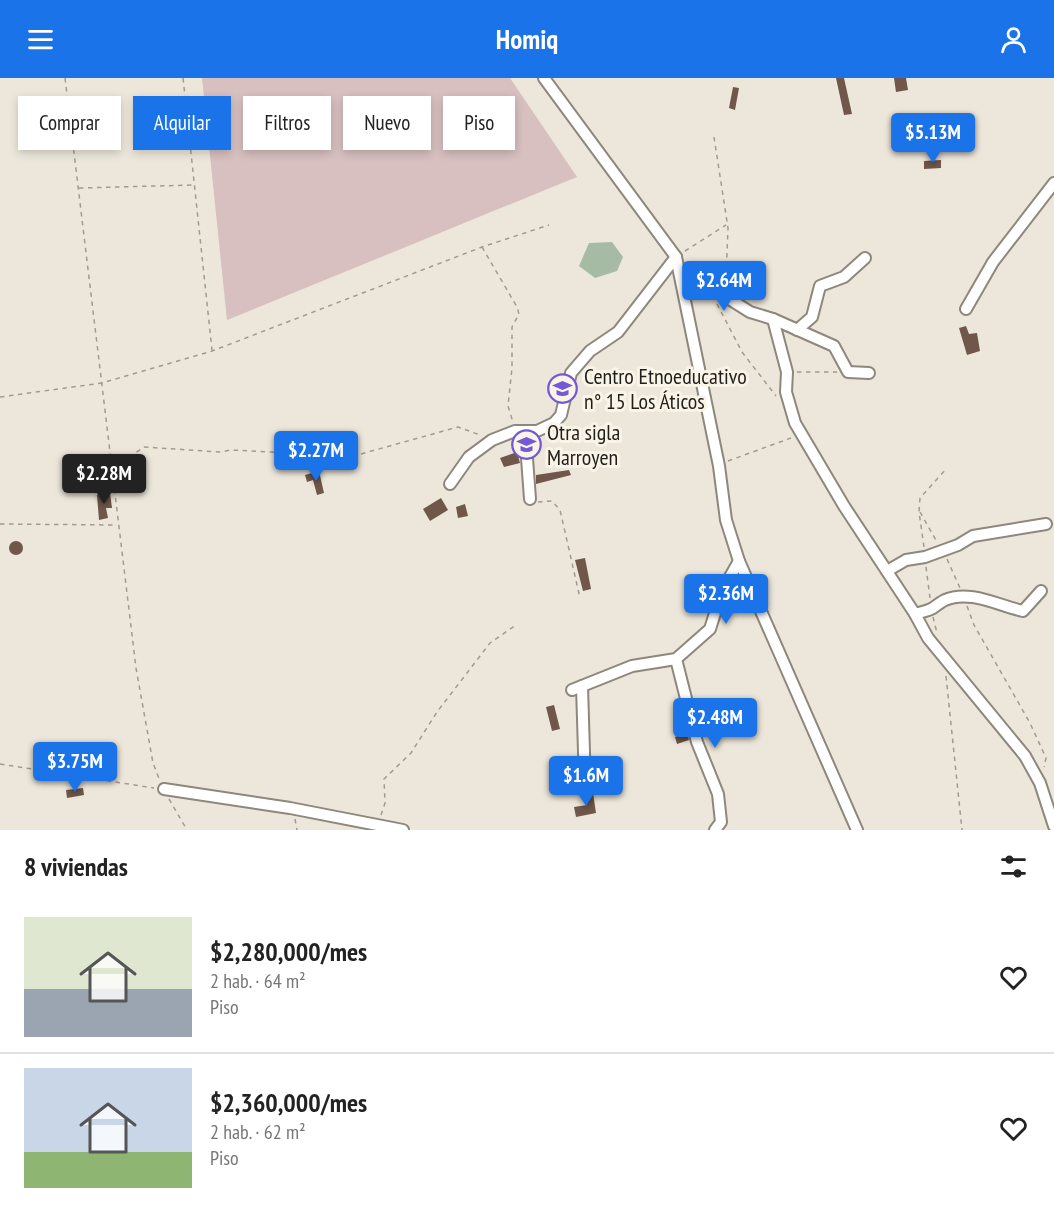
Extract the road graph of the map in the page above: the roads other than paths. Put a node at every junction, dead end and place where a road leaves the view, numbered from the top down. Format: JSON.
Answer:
{"nodes":[{"id":1,"x":544,"y":78,"type":"edge"},
{"id":2,"x":1054,"y":183,"type":"edge"},
{"id":3,"x":676,"y":257,"type":"junction"},
{"id":4,"x":865,"y":258,"type":"dead end"},
{"id":5,"x":681,"y":280,"type":"junction"},
{"id":6,"x":966,"y":309,"type":"dead end"},
{"id":7,"x":773,"y":319,"type":"junction"},
{"id":8,"x":797,"y":330,"type":"junction"},
{"id":9,"x":869,"y":373,"type":"dead end"},
{"id":10,"x":520,"y":431,"type":"junction"},
{"id":11,"x":450,"y":484,"type":"dead end"},
{"id":12,"x":530,"y":499,"type":"road end"},
{"id":13,"x":1046,"y":524,"type":"dead end"},
{"id":14,"x":739,"y":561,"type":"junction"},
{"id":15,"x":887,"y":571,"type":"junction"},
{"id":16,"x":1041,"y":591,"type":"dead end"},
{"id":17,"x":915,"y":614,"type":"junction"},
{"id":18,"x":676,"y":659,"type":"junction"},
{"id":19,"x":585,"y":785,"type":"dead end"},
{"id":20,"x":164,"y":789,"type":"road end"},
{"id":21,"x":1054,"y":826,"type":"edge"},
{"id":22,"x":403,"y":830,"type":"edge"},
{"id":23,"x":714,"y":830,"type":"edge"},
{"id":24,"x":857,"y":830,"type":"edge"}],
"edges":[{"from":1,"to":3,"type":"street"},
{"from":2,"to":6,"type":"street"},
{"from":3,"to":5,"type":"street"},
{"from":3,"to":10,"type":"street"},
{"from":4,"to":8,"type":"street"},
{"from":5,"to":7,"type":"street"},
{"from":5,"to":14,"type":"street"},
{"from":7,"to":8,"type":"street"},
{"from":7,"to":15,"type":"street"},
{"from":8,"to":9,"type":"street"},
{"from":10,"to":11,"type":"street"},
{"from":10,"to":12,"type":"street"},
{"from":13,"to":15,"type":"street"},
{"from":14,"to":18,"type":"street"},
{"from":14,"to":24,"type":"street"},
{"from":15,"to":17,"type":"street"},
{"from":16,"to":17,"type":"street"},
{"from":17,"to":21,"type":"street"},
{"from":18,"to":19,"type":"street"},
{"from":18,"to":23,"type":"street"},
{"from":20,"to":22,"type":"street"}]}
